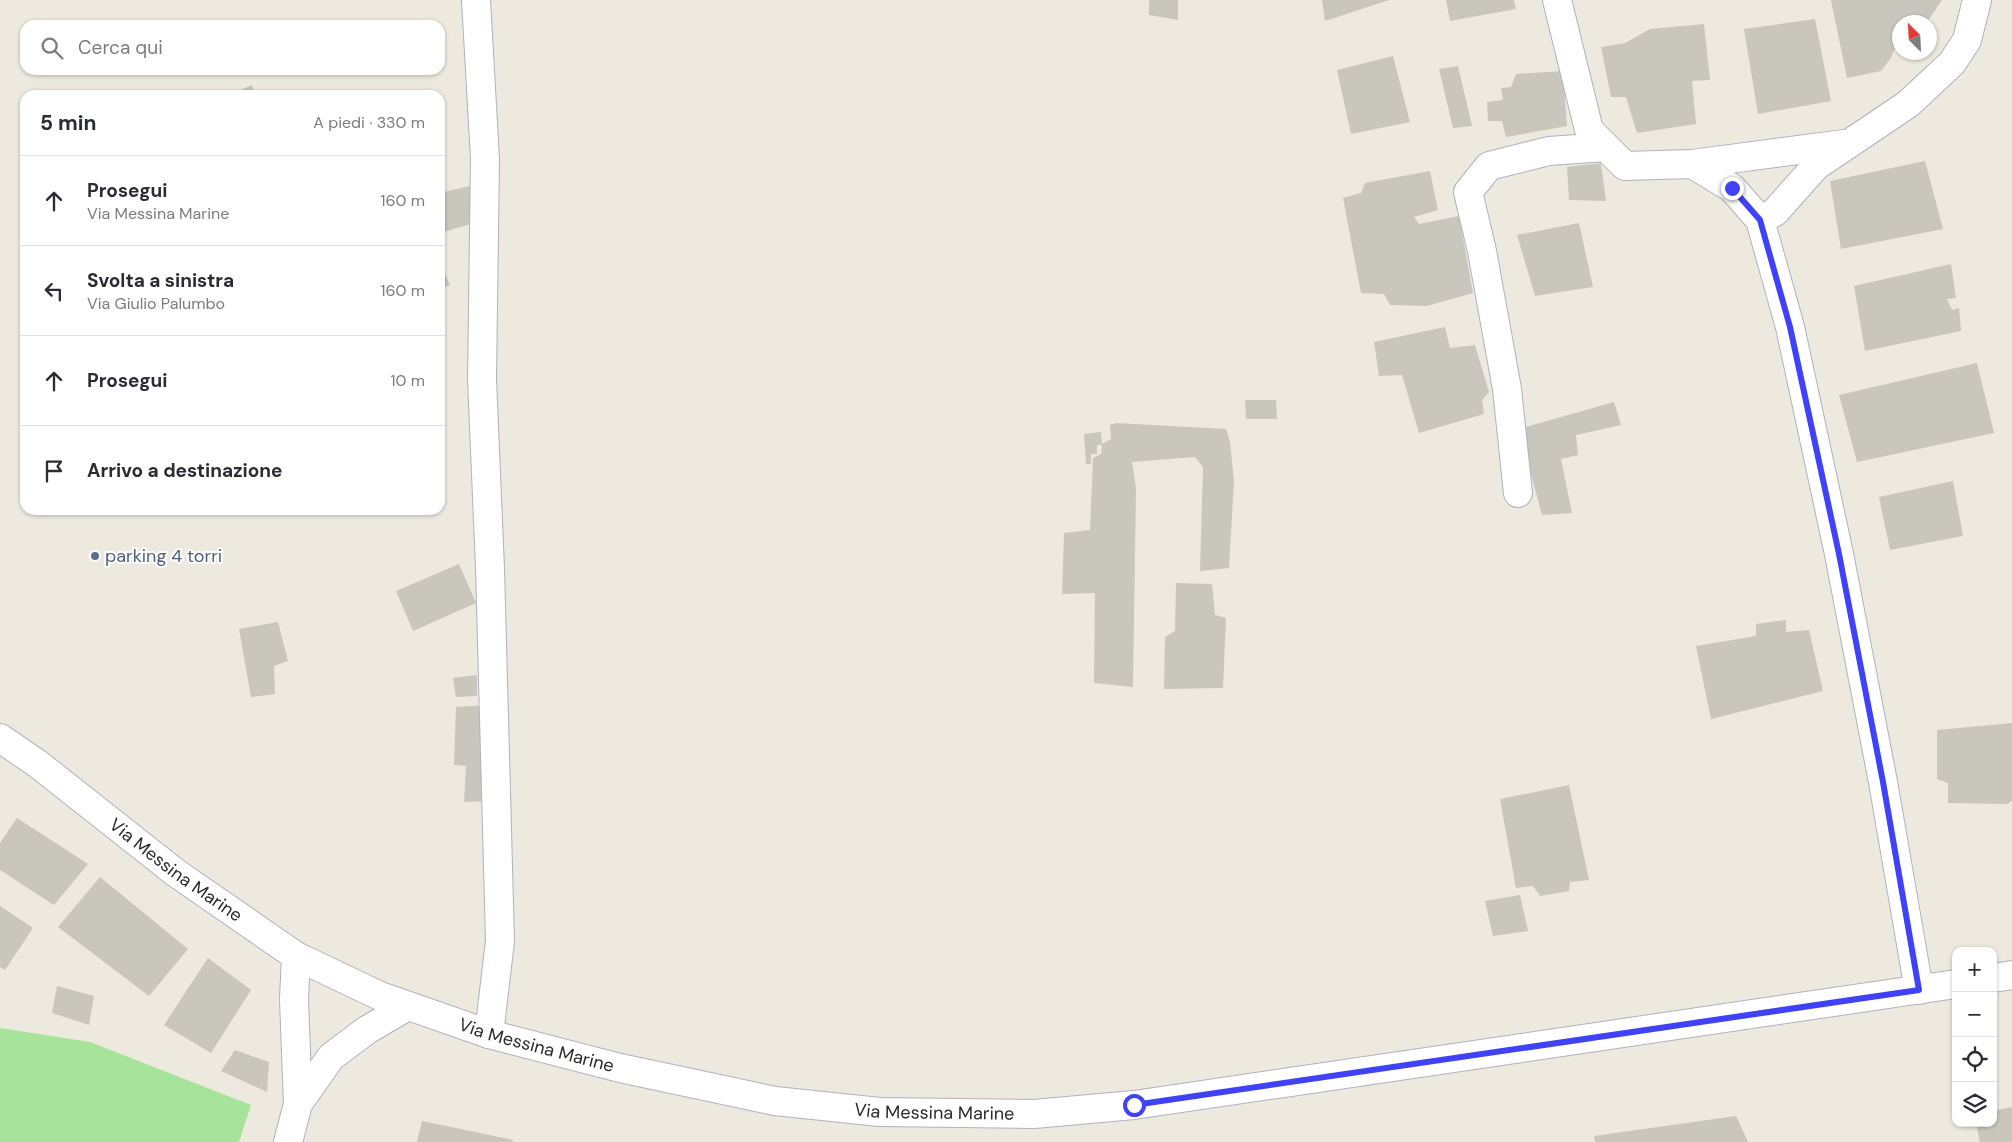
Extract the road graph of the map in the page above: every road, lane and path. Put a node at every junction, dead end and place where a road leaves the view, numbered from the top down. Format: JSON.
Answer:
{"nodes":[{"id":1,"x":476,"y":0,"type":"edge"},
{"id":2,"x":1557,"y":0,"type":"edge"},
{"id":3,"x":1977,"y":0,"type":"edge"},
{"id":4,"x":1850,"y":143,"type":"junction"},
{"id":5,"x":1606,"y":147,"type":"junction"},
{"id":6,"x":1692,"y":164,"type":"junction"},
{"id":7,"x":1760,"y":220,"type":"junction"},
{"id":8,"x":1518,"y":493,"type":"dead end"},
{"id":9,"x":0,"y":738,"type":"edge"},
{"id":10,"x":296,"y":956,"type":"junction"},
{"id":11,"x":2012,"y":976,"type":"edge"},
{"id":12,"x":1997,"y":978,"type":"edge"},
{"id":13,"x":1952,"y":985,"type":"edge"},
{"id":14,"x":1919,"y":990,"type":"junction"},
{"id":15,"x":408,"y":1006,"type":"junction"},
{"id":16,"x":489,"y":1034,"type":"junction"},
{"id":17,"x":298,"y":1104,"type":"junction"},
{"id":18,"x":288,"y":1142,"type":"edge"}],
"edges":[{"from":1,"to":16,"type":"street"},
{"from":2,"to":5,"type":"street"},
{"from":3,"to":4,"type":"street"},
{"from":4,"to":6,"type":"street"},
{"from":4,"to":7,"type":"street"},
{"from":5,"to":6,"type":"street"},
{"from":5,"to":8,"type":"street"},
{"from":6,"to":7,"type":"street"},
{"from":7,"to":14,"type":"street"},
{"from":9,"to":10,"type":"street","name":"Via Messina Marine"},
{"from":10,"to":15,"type":"street","name":"Via Messina Marine"},
{"from":10,"to":17,"type":"street"},
{"from":11,"to":12,"type":"street"},
{"from":13,"to":14,"type":"street","name":"Via Messina Marine"},
{"from":14,"to":16,"type":"street","name":"Via Messina Marine"},
{"from":15,"to":16,"type":"street","name":"Via Messina Marine"},
{"from":15,"to":17,"type":"street"},
{"from":17,"to":18,"type":"street"}]}
